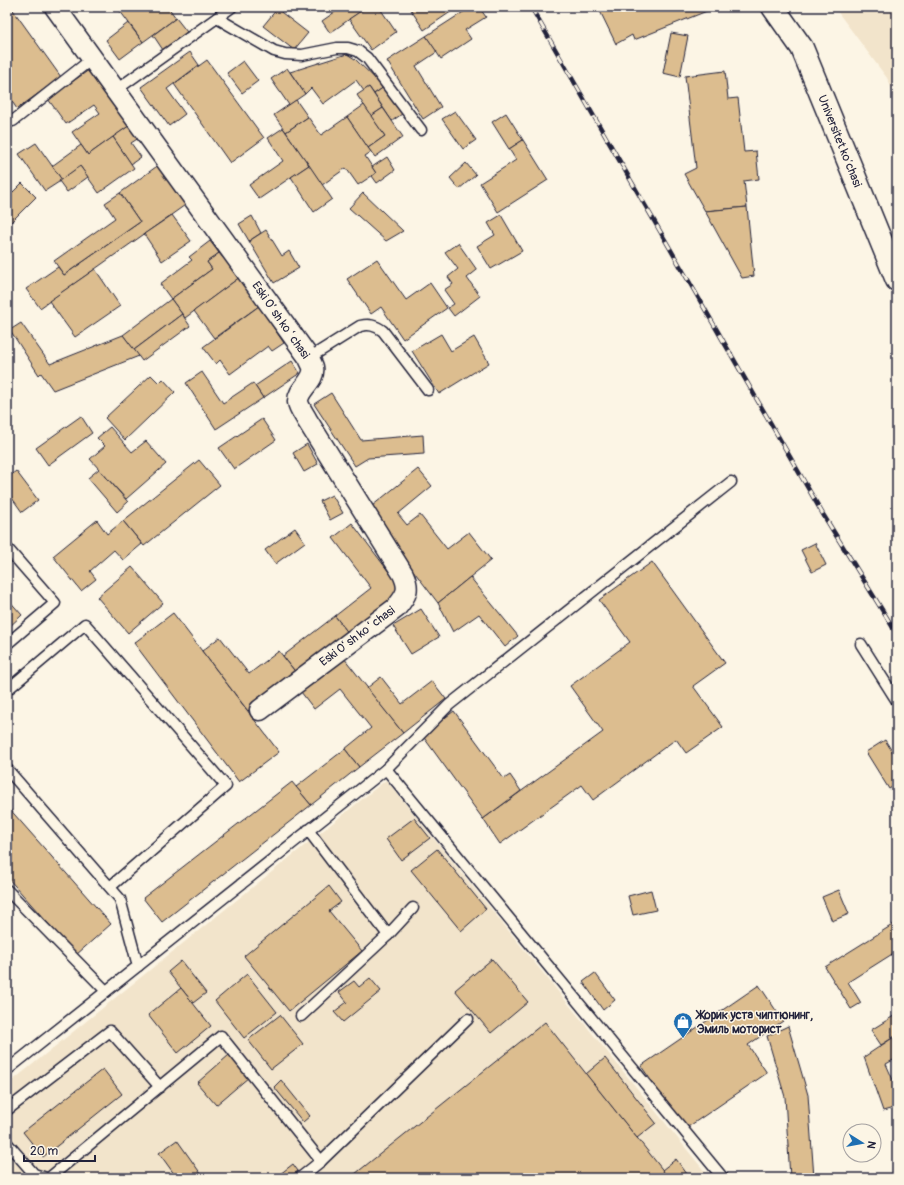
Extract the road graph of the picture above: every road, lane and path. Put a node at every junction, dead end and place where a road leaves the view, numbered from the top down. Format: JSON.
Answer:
{"nodes":[{"id":1,"x":55,"y":7,"type":"edge"},
{"id":2,"x":232,"y":7,"type":"edge"},
{"id":3,"x":773,"y":7,"type":"edge"},
{"id":4,"x":217,"y":18,"type":"junction"},
{"id":5,"x":93,"y":58,"type":"junction"},
{"id":6,"x":116,"y":90,"type":"junction"},
{"id":7,"x":13,"y":120,"type":"dead end"},
{"id":8,"x":421,"y":130,"type":"dead end"},
{"id":9,"x":896,"y":277,"type":"edge"},
{"id":10,"x":309,"y":358,"type":"junction"},
{"id":11,"x":428,"y":390,"type":"dead end"},
{"id":12,"x":731,"y":482,"type":"dead end"},
{"id":13,"x":7,"y":548,"type":"edge"},
{"id":14,"x":7,"y":644,"type":"edge"},
{"id":15,"x":861,"y":644,"type":"dead end"},
{"id":16,"x":7,"y":690,"type":"edge"},
{"id":17,"x":897,"y":701,"type":"edge"},
{"id":18,"x":260,"y":710,"type":"dead end"},
{"id":19,"x":7,"y":769,"type":"edge"},
{"id":20,"x":386,"y":769,"type":"junction"},
{"id":21,"x":308,"y":830,"type":"junction"},
{"id":22,"x":110,"y":887,"type":"junction"},
{"id":23,"x":7,"y":890,"type":"edge"},
{"id":24,"x":413,"y":908,"type":"dead end"},
{"id":25,"x":388,"y":935,"type":"junction"},
{"id":26,"x":138,"y":966,"type":"junction"},
{"id":27,"x":106,"y":991,"type":"junction"},
{"id":28,"x":301,"y":1016,"type":"dead end"},
{"id":29,"x":468,"y":1019,"type":"dead end"},
{"id":30,"x":7,"y":1070,"type":"edge"},
{"id":31,"x":160,"y":1087,"type":"junction"},
{"id":32,"x":7,"y":1110,"type":"edge"},
{"id":33,"x":7,"y":1143,"type":"edge"},
{"id":34,"x":322,"y":1161,"type":"junction"},
{"id":35,"x":46,"y":1178,"type":"edge"},
{"id":36,"x":49,"y":1178,"type":"edge"},
{"id":37,"x":300,"y":1178,"type":"edge"},
{"id":38,"x":723,"y":1178,"type":"edge"}],
"edges":[{"from":1,"to":5,"type":"street","name":"Eski Oʻsh koʻchasi"},
{"from":2,"to":4,"type":"lane"},
{"from":3,"to":9,"type":"main road","name":"Universitet kо‘chasi"},
{"from":4,"to":6,"type":"lane"},
{"from":4,"to":8,"type":"lane"},
{"from":5,"to":6,"type":"street","name":"Eski Oʻsh koʻchasi"},
{"from":5,"to":7,"type":"lane"},
{"from":6,"to":10,"type":"street","name":"Eski Oʻsh koʻchasi"},
{"from":10,"to":11,"type":"lane"},
{"from":10,"to":18,"type":"street","name":"Eski Oʻsh koʻchasi"},
{"from":12,"to":20,"type":"lane"},
{"from":13,"to":14,"type":"lane"},
{"from":15,"to":17,"type":"lane"},
{"from":16,"to":22,"type":"lane"},
{"from":19,"to":22,"type":"lane"},
{"from":20,"to":21,"type":"lane"},
{"from":20,"to":38,"type":"lane"},
{"from":21,"to":25,"type":"lane"},
{"from":21,"to":26,"type":"lane"},
{"from":22,"to":26,"type":"lane"},
{"from":23,"to":27,"type":"lane"},
{"from":24,"to":25,"type":"lane"},
{"from":25,"to":28,"type":"lane"},
{"from":26,"to":27,"type":"lane"},
{"from":27,"to":30,"type":"lane"},
{"from":29,"to":34,"type":"lane"},
{"from":31,"to":32,"type":"lane"},
{"from":31,"to":34,"type":"lane"},
{"from":31,"to":36,"type":"lane"},
{"from":33,"to":35,"type":"lane"},
{"from":34,"to":37,"type":"lane"}]}
